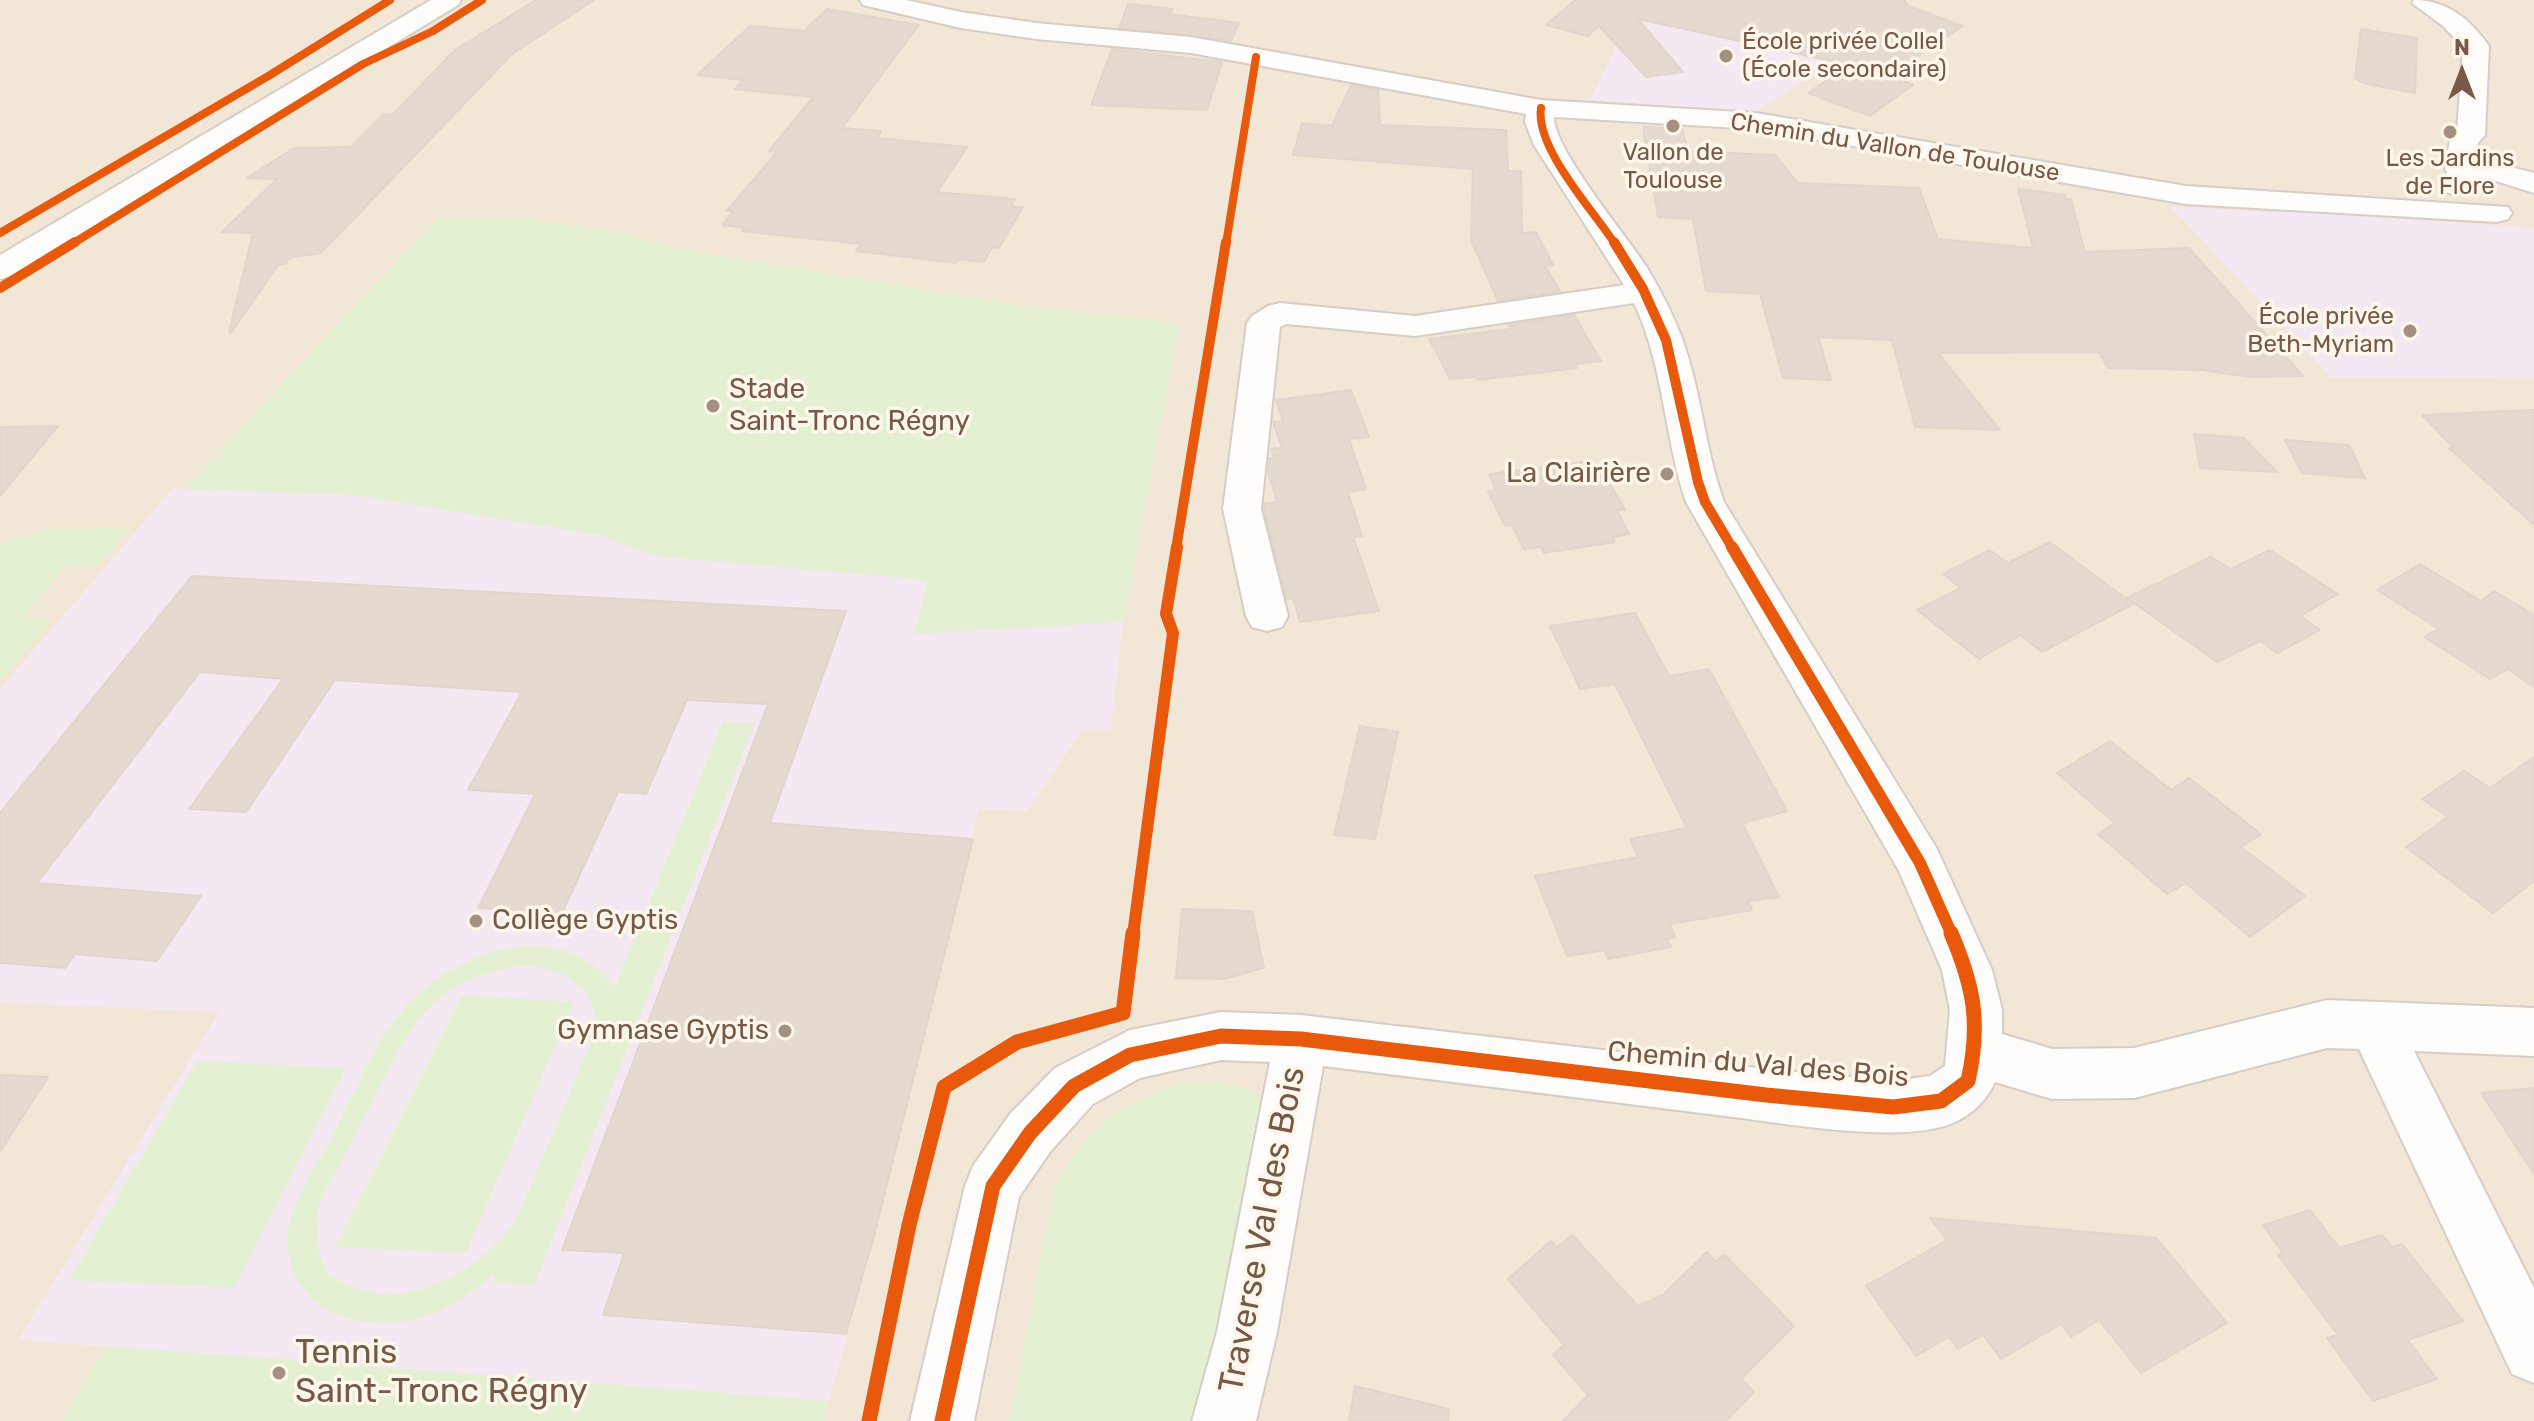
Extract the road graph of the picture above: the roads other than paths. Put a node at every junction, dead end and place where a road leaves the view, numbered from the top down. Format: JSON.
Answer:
{"nodes":[{"id":1,"x":418,"y":0,"type":"edge"},
{"id":2,"x":449,"y":0,"type":"edge"},
{"id":3,"x":872,"y":0,"type":"edge"},
{"id":4,"x":2419,"y":1,"type":"edge"},
{"id":5,"x":1541,"y":108,"type":"junction"},
{"id":6,"x":2471,"y":135,"type":"junction"},
{"id":7,"x":2460,"y":180,"type":"junction"},
{"id":8,"x":2524,"y":180,"type":"edge"},
{"id":9,"x":2397,"y":206,"type":"junction"},
{"id":10,"x":0,"y":251,"type":"edge"},
{"id":11,"x":0,"y":269,"type":"edge"},
{"id":12,"x":1644,"y":292,"type":"junction"},
{"id":13,"x":1267,"y":616,"type":"dead end"},
{"id":14,"x":2374,"y":1025,"type":"junction"},
{"id":15,"x":2534,"y":1032,"type":"edge"},
{"id":16,"x":1301,"y":1039,"type":"junction"},
{"id":17,"x":1975,"y":1051,"type":"junction"},
{"id":18,"x":2534,"y":1352,"type":"edge"},
{"id":19,"x":942,"y":1421,"type":"edge"},
{"id":20,"x":1224,"y":1421,"type":"edge"}],
"edges":[{"from":1,"to":10,"type":"street"},
{"from":2,"to":11,"type":"street"},
{"from":3,"to":5,"type":"street","name":"Chemin du Vallon de Toulouse"},
{"from":4,"to":6,"type":"street"},
{"from":5,"to":9,"type":"street","name":"Chemin du Vallon de Toulouse"},
{"from":5,"to":12,"type":"street","name":"Chemin du Val des Bois"},
{"from":6,"to":7,"type":"street"},
{"from":6,"to":8,"type":"street"},
{"from":7,"to":8,"type":"street"},
{"from":7,"to":9,"type":"street","name":"Chemin du Vallon de Toulouse"},
{"from":7,"to":9,"type":"street","name":"Chemin du Vallon de Toulouse"},
{"from":12,"to":13,"type":"street"},
{"from":12,"to":17,"type":"street","name":"Chemin du Val des Bois"},
{"from":14,"to":15,"type":"street"},
{"from":14,"to":17,"type":"street"},
{"from":14,"to":18,"type":"street"},
{"from":16,"to":17,"type":"street","name":"Chemin du Val des Bois"},
{"from":16,"to":19,"type":"street","name":"Chemin du Val des Bois"},
{"from":16,"to":20,"type":"street","name":"Traverse Val des Bois"}]}
